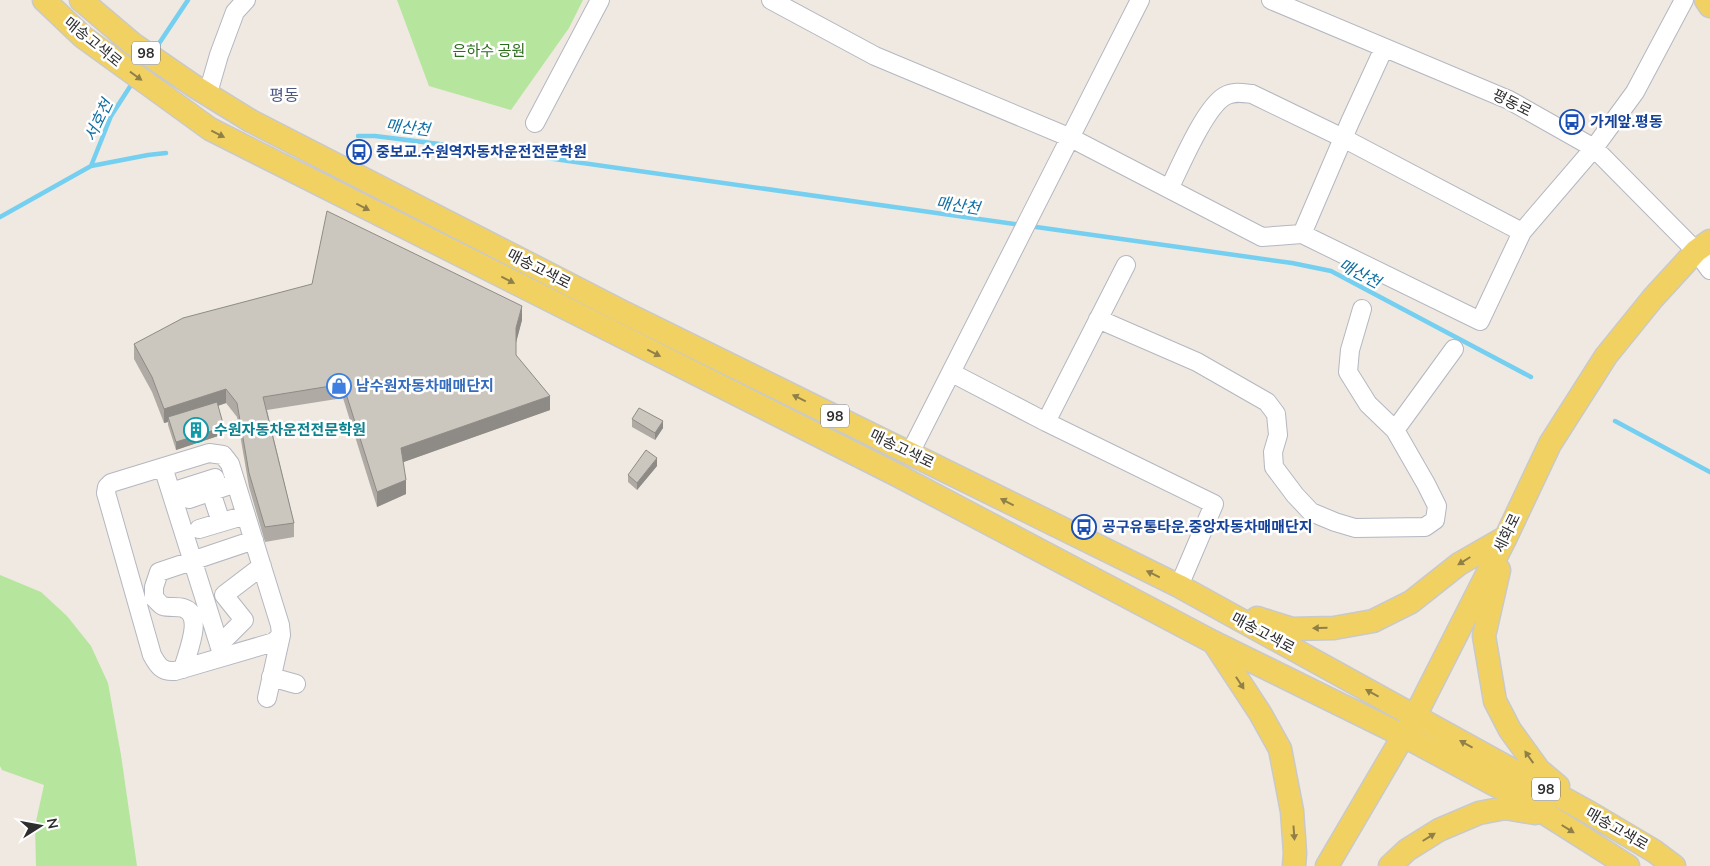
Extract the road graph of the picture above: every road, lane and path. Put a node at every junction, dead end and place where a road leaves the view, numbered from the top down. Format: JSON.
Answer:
{"nodes":[{"id":1,"x":44,"y":0,"type":"edge"},
{"id":2,"x":81,"y":0,"type":"edge"},
{"id":3,"x":246,"y":0,"type":"edge"},
{"id":4,"x":600,"y":0,"type":"edge"},
{"id":5,"x":771,"y":0,"type":"edge"},
{"id":6,"x":1140,"y":0,"type":"edge"},
{"id":7,"x":1271,"y":0,"type":"edge"},
{"id":8,"x":1684,"y":0,"type":"edge"},
{"id":9,"x":1706,"y":0,"type":"edge"},
{"id":10,"x":1710,"y":6,"type":"edge"},
{"id":11,"x":1384,"y":48,"type":"junction"},
{"id":12,"x":201,"y":90,"type":"junction"},
{"id":13,"x":535,"y":124,"type":"dead end"},
{"id":14,"x":1071,"y":138,"type":"junction"},
{"id":15,"x":1343,"y":138,"type":"junction"},
{"id":16,"x":1594,"y":148,"type":"junction"},
{"id":17,"x":1169,"y":189,"type":"junction"},
{"id":18,"x":1522,"y":232,"type":"junction"},
{"id":19,"x":1302,"y":234,"type":"junction"},
{"id":20,"x":1703,"y":246,"type":"edge"},
{"id":21,"x":1126,"y":265,"type":"dead end"},
{"id":22,"x":1710,"y":270,"type":"edge"},
{"id":23,"x":1362,"y":310,"type":"dead end"},
{"id":24,"x":1098,"y":319,"type":"junction"},
{"id":25,"x":1454,"y":349,"type":"dead end"},
{"id":26,"x":952,"y":372,"type":"junction"},
{"id":27,"x":1046,"y":422,"type":"junction"},
{"id":28,"x":1394,"y":430,"type":"junction"},
{"id":29,"x":910,"y":453,"type":"junction"},
{"id":30,"x":163,"y":467,"type":"junction"},
{"id":31,"x":236,"y":483,"type":"junction"},
{"id":32,"x":171,"y":492,"type":"junction"},
{"id":33,"x":209,"y":504,"type":"junction"},
{"id":34,"x":246,"y":515,"type":"junction"},
{"id":35,"x":181,"y":525,"type":"junction"},
{"id":36,"x":1506,"y":537,"type":"junction"},
{"id":37,"x":254,"y":540,"type":"junction"},
{"id":38,"x":192,"y":561,"type":"junction"},
{"id":39,"x":262,"y":566,"type":"junction"},
{"id":40,"x":1179,"y":586,"type":"junction"},
{"id":41,"x":1202,"y":600,"type":"junction"},
{"id":42,"x":281,"y":635,"type":"junction"},
{"id":43,"x":1213,"y":642,"type":"junction"},
{"id":44,"x":221,"y":651,"type":"junction"},
{"id":45,"x":183,"y":669,"type":"junction"},
{"id":46,"x":271,"y":677,"type":"junction"},
{"id":47,"x":296,"y":684,"type":"dead end"},
{"id":48,"x":267,"y":698,"type":"dead end"},
{"id":49,"x":1415,"y":716,"type":"junction"},
{"id":50,"x":1404,"y":736,"type":"junction"},
{"id":51,"x":1590,"y":813,"type":"junction"},
{"id":52,"x":1545,"y":815,"type":"junction"},
{"id":53,"x":1333,"y":860,"type":"edge"},
{"id":54,"x":1294,"y":866,"type":"edge"},
{"id":55,"x":1390,"y":866,"type":"edge"},
{"id":56,"x":1628,"y":866,"type":"edge"},
{"id":57,"x":1674,"y":866,"type":"edge"}],
"edges":[{"from":1,"to":43,"type":"main road","name":"매송고색로","one_way":true},
{"from":2,"to":12,"type":"main road","name":"매송고색로","number":"98"},
{"from":3,"to":12,"type":"street"},
{"from":4,"to":13,"type":"street"},
{"from":5,"to":14,"type":"street"},
{"from":6,"to":14,"type":"street"},
{"from":7,"to":11,"type":"street","name":"평동로"},
{"from":8,"to":16,"type":"street"},
{"from":9,"to":10,"type":"main road"},
{"from":11,"to":15,"type":"street"},
{"from":11,"to":16,"type":"street","name":"평동로"},
{"from":29,"to":12,"type":"main road","name":"매송고색로","number":"98","one_way":true},
{"from":14,"to":17,"type":"street"},
{"from":14,"to":26,"type":"street"},
{"from":15,"to":17,"type":"street"},
{"from":15,"to":18,"type":"street"},
{"from":15,"to":19,"type":"street"},
{"from":16,"to":18,"type":"street"},
{"from":16,"to":20,"type":"street","name":"평동로"},
{"from":17,"to":19,"type":"street"},
{"from":18,"to":19,"type":"street"},
{"from":20,"to":22,"type":"street","name":"평동로"},
{"from":20,"to":36,"type":"main road","name":"세화로"},
{"from":21,"to":24,"type":"street"},
{"from":23,"to":28,"type":"street"},
{"from":24,"to":27,"type":"street"},
{"from":24,"to":28,"type":"street"},
{"from":25,"to":28,"type":"street"},
{"from":26,"to":27,"type":"street"},
{"from":26,"to":29,"type":"street"},
{"from":27,"to":40,"type":"street"},
{"from":40,"to":29,"type":"main road","name":"매송고색로","number":"98","one_way":true},
{"from":30,"to":31,"type":"street"},
{"from":30,"to":32,"type":"street"},
{"from":30,"to":45,"type":"street"},
{"from":31,"to":33,"type":"street"},
{"from":31,"to":34,"type":"street"},
{"from":32,"to":33,"type":"street"},
{"from":32,"to":35,"type":"street"},
{"from":33,"to":34,"type":"street"},
{"from":33,"to":35,"type":"street"},
{"from":34,"to":37,"type":"street"},
{"from":35,"to":38,"type":"street"},
{"from":36,"to":41,"type":"main road","one_way":true},
{"from":36,"to":49,"type":"main road","name":"세화로"},
{"from":51,"to":36,"type":"main road","one_way":true},
{"from":37,"to":38,"type":"street"},
{"from":37,"to":39,"type":"street"},
{"from":38,"to":44,"type":"street"},
{"from":38,"to":45,"type":"street"},
{"from":39,"to":42,"type":"street"},
{"from":39,"to":44,"type":"street"},
{"from":40,"to":41,"type":"main road","name":"매송고색로","number":"98"},
{"from":49,"to":41,"type":"main road","name":"매송고색로","number":"98","one_way":true},
{"from":42,"to":44,"type":"street"},
{"from":42,"to":46,"type":"street"},
{"from":43,"to":50,"type":"main road","name":"매송고색로"},
{"from":43,"to":54,"type":"main road","one_way":true},
{"from":44,"to":45,"type":"street"},
{"from":46,"to":47,"type":"street"},
{"from":46,"to":48,"type":"street"},
{"from":49,"to":50,"type":"main road","name":"세화로"},
{"from":51,"to":49,"type":"main road","name":"매송고색로","number":"98","one_way":true},
{"from":50,"to":52,"type":"main road","name":"매송고색로"},
{"from":50,"to":53,"type":"main road","name":"세화로"},
{"from":51,"to":57,"type":"main road","name":"매송고색로","number":"98"},
{"from":55,"to":52,"type":"main road","one_way":true},
{"from":52,"to":56,"type":"main road","name":"매송고색로","one_way":true}]}
